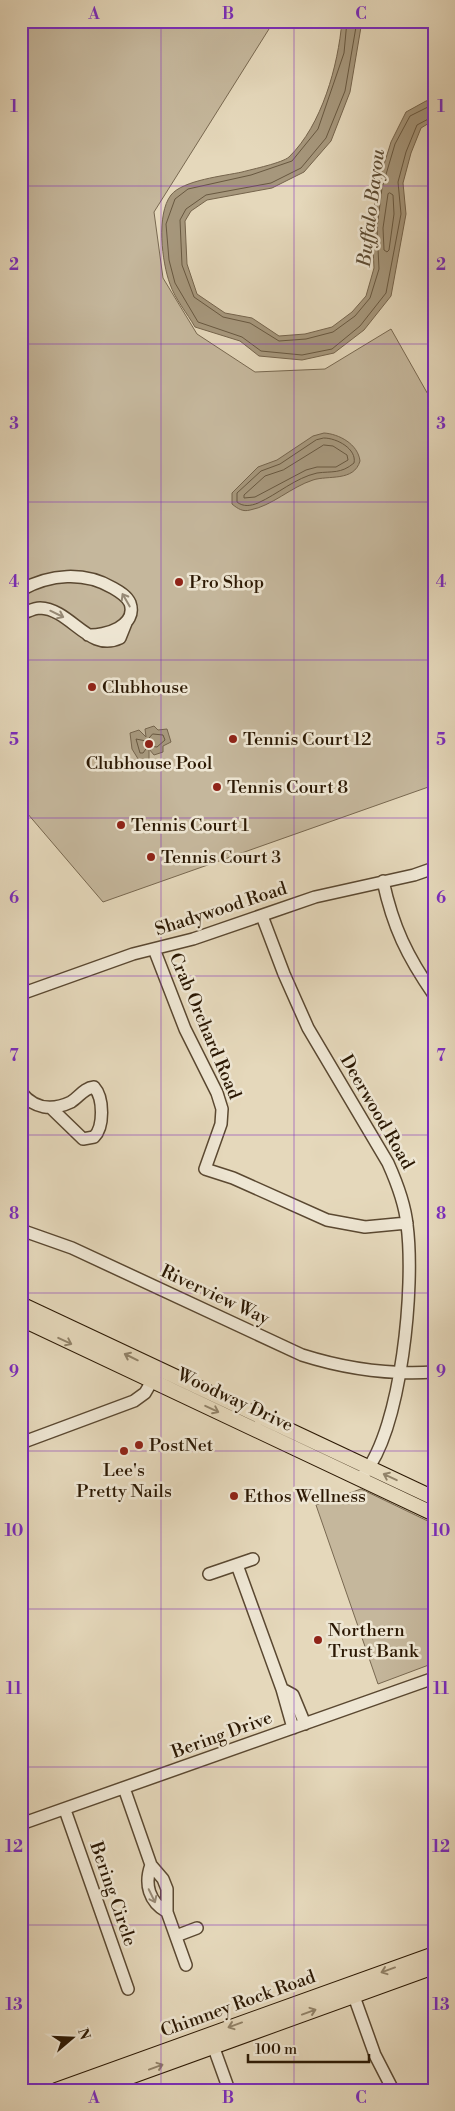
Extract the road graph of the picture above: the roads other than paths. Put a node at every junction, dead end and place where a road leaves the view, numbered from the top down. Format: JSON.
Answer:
{"nodes":[{"id":1,"x":21,"y":590,"type":"edge"},
{"id":2,"x":21,"y":614,"type":"edge"},
{"id":3,"x":434,"y":868,"type":"edge"},
{"id":4,"x":383,"y":881,"type":"junction"},
{"id":5,"x":262,"y":916,"type":"junction"},
{"id":6,"x":154,"y":949,"type":"junction"},
{"id":7,"x":23,"y":990,"type":"edge"},
{"id":8,"x":434,"y":995,"type":"edge"},
{"id":9,"x":21,"y":1092,"type":"edge"},
{"id":10,"x":51,"y":1108,"type":"junction"},
{"id":11,"x":407,"y":1223,"type":"junction"},
{"id":12,"x":21,"y":1230,"type":"edge"},
{"id":13,"x":21,"y":1304,"type":"edge"},
{"id":14,"x":21,"y":1319,"type":"edge"},
{"id":15,"x":46,"y":1324,"type":"junction"},
{"id":16,"x":434,"y":1372,"type":"edge"},
{"id":17,"x":399,"y":1374,"type":"junction"},
{"id":18,"x":155,"y":1376,"type":"junction"},
{"id":19,"x":255,"y":1422,"type":"junction"},
{"id":20,"x":21,"y":1443,"type":"edge"},
{"id":21,"x":370,"y":1468,"type":"junction"},
{"id":22,"x":360,"y":1480,"type":"junction"},
{"id":23,"x":434,"y":1498,"type":"edge"},
{"id":24,"x":434,"y":1514,"type":"edge"},
{"id":25,"x":253,"y":1559,"type":"dead end"},
{"id":26,"x":236,"y":1565,"type":"junction"},
{"id":27,"x":209,"y":1574,"type":"dead end"},
{"id":28,"x":434,"y":1678,"type":"edge"},
{"id":29,"x":282,"y":1690,"type":"junction"},
{"id":30,"x":305,"y":1724,"type":"junction"},
{"id":31,"x":293,"y":1728,"type":"junction"},
{"id":32,"x":124,"y":1788,"type":"junction"},
{"id":33,"x":65,"y":1810,"type":"junction"},
{"id":34,"x":21,"y":1824,"type":"edge"},
{"id":35,"x":151,"y":1866,"type":"junction"},
{"id":36,"x":167,"y":1912,"type":"junction"},
{"id":37,"x":197,"y":1928,"type":"dead end"},
{"id":38,"x":176,"y":1936,"type":"junction"},
{"id":39,"x":434,"y":1954,"type":"edge"},
{"id":40,"x":186,"y":1965,"type":"dead end"},
{"id":41,"x":434,"y":1967,"type":"edge"},
{"id":42,"x":128,"y":1989,"type":"dead end"},
{"id":43,"x":352,"y":1990,"type":"junction"},
{"id":44,"x":211,"y":2040,"type":"junction"},
{"id":45,"x":72,"y":2087,"type":"edge"},
{"id":46,"x":56,"y":2090,"type":"edge"},
{"id":47,"x":94,"y":2090,"type":"edge"},
{"id":48,"x":229,"y":2090,"type":"edge"},
{"id":49,"x":393,"y":2090,"type":"edge"}],
"edges":[{"from":2,"to":1,"type":"street","one_way":true},
{"from":3,"to":4,"type":"street","name":"Shadywood Road"},
{"from":4,"to":5,"type":"street","name":"Shadywood Road"},
{"from":4,"to":8,"type":"street"},
{"from":5,"to":6,"type":"street","name":"Shadywood Road"},
{"from":5,"to":11,"type":"street","name":"Deerwood Road"},
{"from":6,"to":7,"type":"street","name":"Shadywood Road"},
{"from":6,"to":11,"type":"street","name":"Crab Orchard Road"},
{"from":9,"to":10,"type":"street"},
{"from":10,"to":10,"type":"street"},
{"from":11,"to":17,"type":"street","name":"Deerwood Road"},
{"from":12,"to":17,"type":"street","name":"Riverview Way"},
{"from":13,"to":15,"type":"main road","name":"Woodway Drive"},
{"from":14,"to":15,"type":"main road","name":"Woodway Drive"},
{"from":15,"to":18,"type":"main road","name":"Woodway Drive"},
{"from":16,"to":17,"type":"street","name":"Riverview Way"},
{"from":17,"to":21,"type":"street","name":"Deerwood Road"},
{"from":18,"to":19,"type":"main road","name":"Woodway Drive"},
{"from":18,"to":20,"type":"street"},
{"from":19,"to":21,"type":"main road","name":"Woodway Drive"},
{"from":19,"to":22,"type":"main road","name":"Woodway Drive"},
{"from":21,"to":22,"type":"street","name":"Deerwood Road"},
{"from":23,"to":21,"type":"main road","name":"Woodway Drive","one_way":true},
{"from":22,"to":24,"type":"main road","name":"Woodway Drive"},
{"from":25,"to":26,"type":"street"},
{"from":26,"to":27,"type":"street"},
{"from":26,"to":29,"type":"street"},
{"from":28,"to":30,"type":"street","name":"Bering Drive"},
{"from":29,"to":30,"type":"street"},
{"from":29,"to":31,"type":"street"},
{"from":30,"to":31,"type":"street","name":"Bering Drive"},
{"from":31,"to":32,"type":"street","name":"Bering Drive"},
{"from":32,"to":33,"type":"street","name":"Bering Drive"},
{"from":32,"to":35,"type":"street","name":"Bering Circle"},
{"from":33,"to":34,"type":"street","name":"Bering Drive"},
{"from":33,"to":42,"type":"street","name":"Bering Circle"},
{"from":35,"to":36,"type":"street","name":"Bering Circle"},
{"from":35,"to":36,"type":"street","name":"Bering Circle","one_way":true},
{"from":36,"to":38,"type":"street","name":"Bering Circle"},
{"from":37,"to":38,"type":"street"},
{"from":38,"to":40,"type":"street","name":"Bering Circle"},
{"from":39,"to":43,"type":"main road","name":"Chimney Rock Road","one_way":true},
{"from":41,"to":43,"type":"main road","name":"Chimney Rock Road"},
{"from":43,"to":44,"type":"main road","name":"Chimney Rock Road"},
{"from":43,"to":49,"type":"street"},
{"from":44,"to":45,"type":"main road","name":"Chimney Rock Road"},
{"from":47,"to":44,"type":"main road","name":"Chimney Rock Road","one_way":true},
{"from":44,"to":48,"type":"street"},
{"from":45,"to":46,"type":"main road","name":"Chimney Rock Road"}]}
